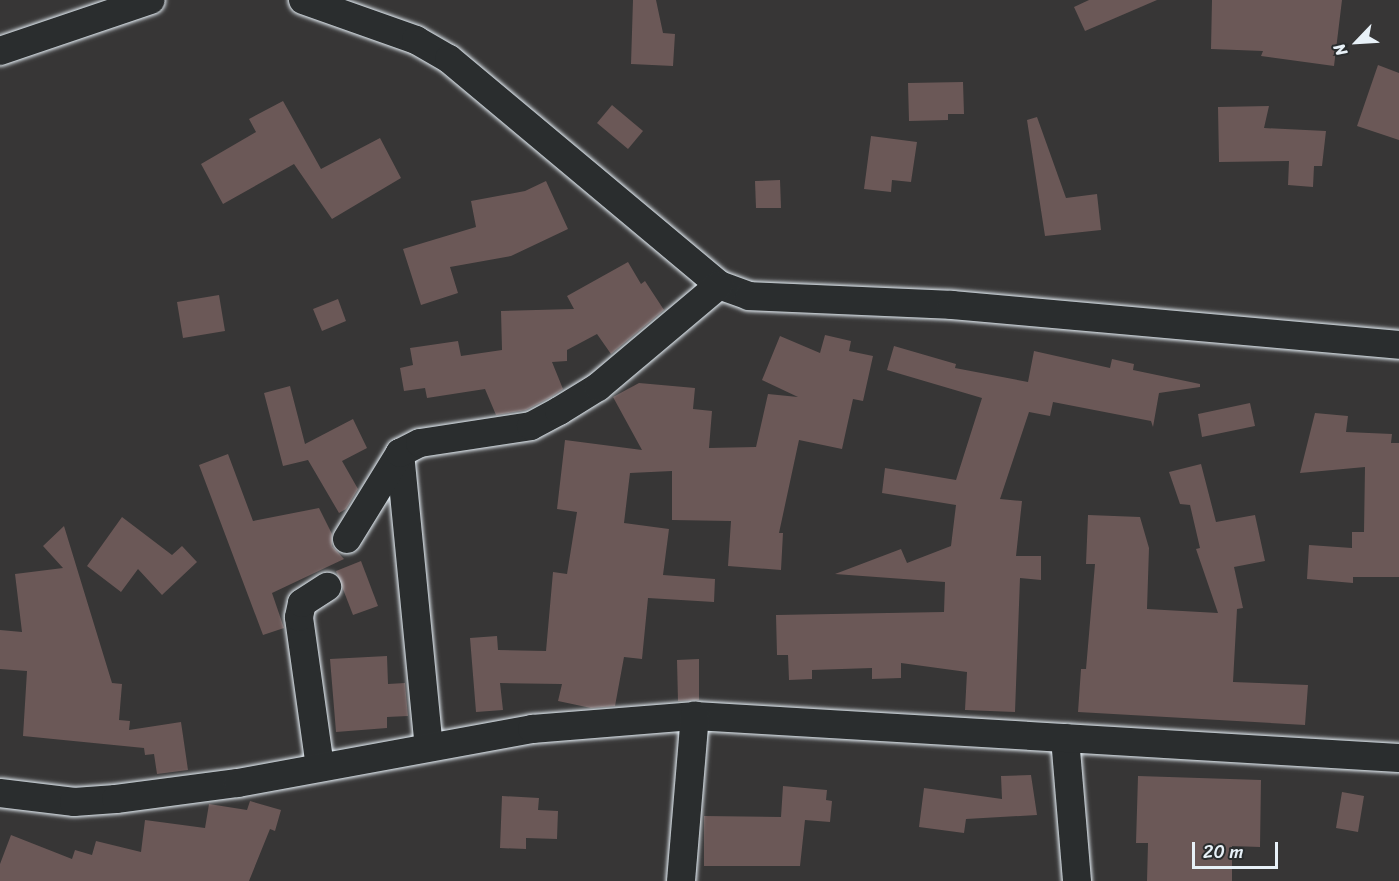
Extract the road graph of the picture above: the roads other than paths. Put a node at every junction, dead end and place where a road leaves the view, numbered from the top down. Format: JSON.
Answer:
{"nodes":[{"id":1,"x":151,"y":0,"type":"edge"},
{"id":2,"x":303,"y":0,"type":"edge"},
{"id":3,"x":0,"y":51,"type":"edge"},
{"id":4,"x":719,"y":285,"type":"junction"},
{"id":5,"x":1399,"y":345,"type":"edge"},
{"id":6,"x":400,"y":453,"type":"junction"},
{"id":7,"x":346,"y":539,"type":"dead end"},
{"id":8,"x":327,"y":587,"type":"dead end"},
{"id":9,"x":695,"y":716,"type":"junction"},
{"id":10,"x":1065,"y":738,"type":"junction"},
{"id":11,"x":429,"y":747,"type":"junction"},
{"id":12,"x":1399,"y":758,"type":"edge"},
{"id":13,"x":320,"y":767,"type":"junction"},
{"id":14,"x":0,"y":793,"type":"edge"},
{"id":15,"x":681,"y":881,"type":"edge"},
{"id":16,"x":1077,"y":881,"type":"edge"}],
"edges":[{"from":1,"to":3,"type":"street"},
{"from":2,"to":4,"type":"street"},
{"from":4,"to":5,"type":"street"},
{"from":4,"to":6,"type":"street"},
{"from":6,"to":7,"type":"street"},
{"from":6,"to":11,"type":"street"},
{"from":8,"to":13,"type":"street"},
{"from":9,"to":10,"type":"street"},
{"from":9,"to":11,"type":"street"},
{"from":9,"to":15,"type":"street"},
{"from":10,"to":12,"type":"street"},
{"from":10,"to":16,"type":"street"},
{"from":11,"to":13,"type":"street"},
{"from":13,"to":14,"type":"street"}]}
